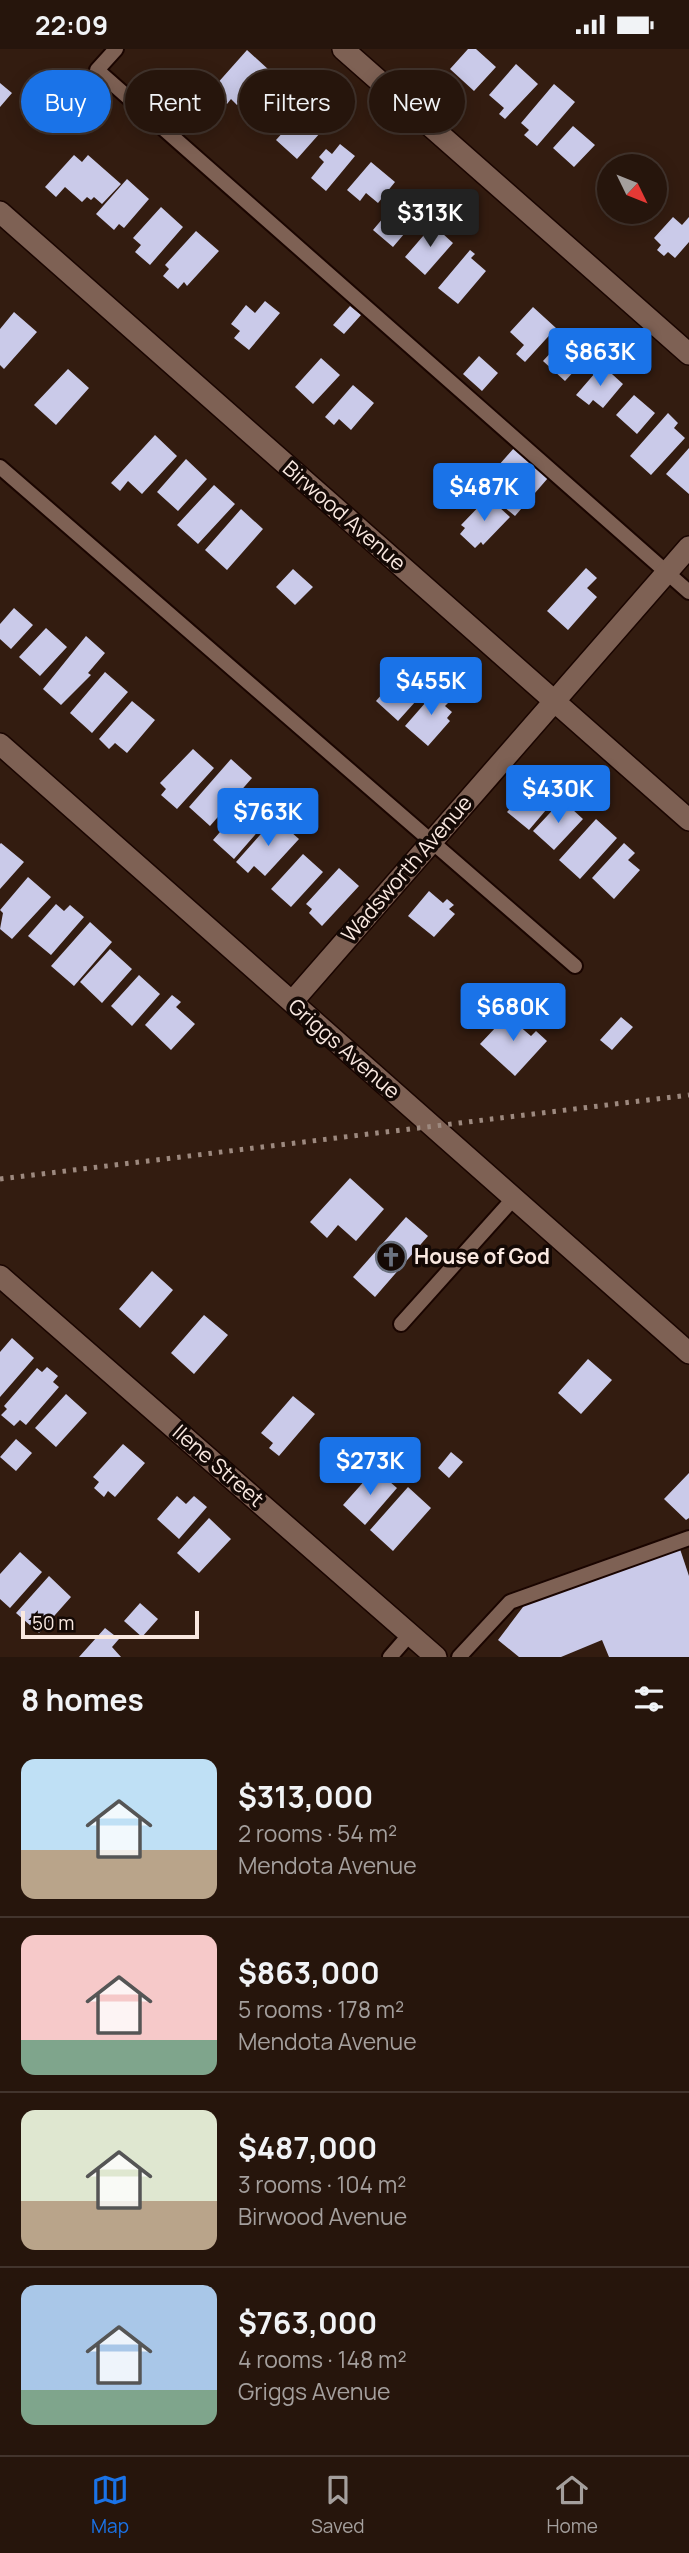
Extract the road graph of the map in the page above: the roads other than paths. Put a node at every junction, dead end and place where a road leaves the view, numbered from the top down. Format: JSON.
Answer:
{"nodes":[{"id":1,"x":116,"y":49,"type":"edge"},
{"id":2,"x":343,"y":49,"type":"edge"},
{"id":3,"x":0,"y":212,"type":"edge"},
{"id":4,"x":689,"y":355,"type":"edge"},
{"id":5,"x":0,"y":467,"type":"edge"},
{"id":6,"x":689,"y":547,"type":"edge"},
{"id":7,"x":666,"y":573,"type":"junction"},
{"id":8,"x":689,"y":592,"type":"edge"},
{"id":9,"x":554,"y":702,"type":"junction"},
{"id":10,"x":0,"y":744,"type":"edge"},
{"id":11,"x":689,"y":820,"type":"edge"},
{"id":12,"x":432,"y":841,"type":"junction"},
{"id":13,"x":575,"y":966,"type":"dead end"},
{"id":14,"x":292,"y":1002,"type":"junction"},
{"id":15,"x":514,"y":1198,"type":"junction"},
{"id":16,"x":0,"y":1276,"type":"edge"},
{"id":17,"x":401,"y":1324,"type":"dead end"},
{"id":18,"x":689,"y":1353,"type":"edge"},
{"id":19,"x":689,"y":1538,"type":"edge"},
{"id":20,"x":410,"y":1634,"type":"junction"},
{"id":21,"x":390,"y":1657,"type":"edge"},
{"id":22,"x":436,"y":1657,"type":"edge"},
{"id":23,"x":459,"y":1657,"type":"edge"}],
"edges":[{"from":1,"to":7,"type":"lane"},
{"from":2,"to":4,"type":"street"},
{"from":3,"to":9,"type":"street","name":"Birwood Avenue"},
{"from":5,"to":12,"type":"lane"},
{"from":6,"to":7,"type":"street","name":"Wadsworth Avenue"},
{"from":7,"to":8,"type":"lane"},
{"from":7,"to":9,"type":"street","name":"Wadsworth Avenue"},
{"from":9,"to":11,"type":"street","name":"Birwood Avenue"},
{"from":9,"to":12,"type":"street","name":"Wadsworth Avenue"},
{"from":10,"to":14,"type":"street","name":"Griggs Avenue"},
{"from":12,"to":13,"type":"lane"},
{"from":12,"to":14,"type":"street","name":"Wadsworth Avenue"},
{"from":14,"to":15,"type":"street","name":"Griggs Avenue"},
{"from":15,"to":17,"type":"lane"},
{"from":15,"to":18,"type":"street","name":"Griggs Avenue"},
{"from":16,"to":20,"type":"street","name":"Ilene Street"},
{"from":19,"to":23,"type":"lane"},
{"from":20,"to":21,"type":"lane"},
{"from":20,"to":22,"type":"street","name":"Ilene Street"}]}
